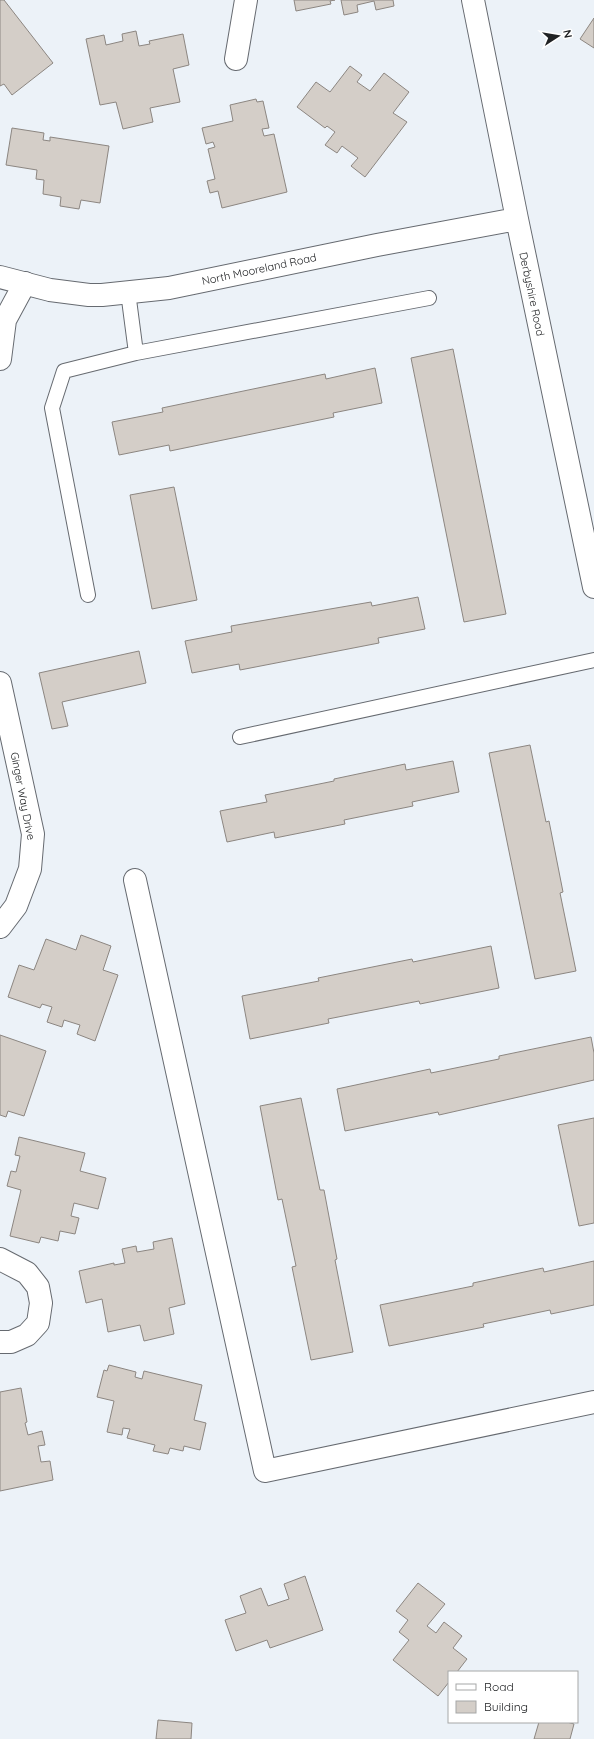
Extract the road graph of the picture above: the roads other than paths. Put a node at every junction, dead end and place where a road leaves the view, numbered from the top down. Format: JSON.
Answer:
{"nodes":[{"id":1,"x":246,"y":0,"type":"edge"},
{"id":2,"x":473,"y":0,"type":"edge"},
{"id":3,"x":236,"y":60,"type":"dead end"},
{"id":4,"x":516,"y":219,"type":"junction"},
{"id":5,"x":0,"y":277,"type":"edge"},
{"id":6,"x":25,"y":283,"type":"junction"},
{"id":7,"x":128,"y":292,"type":"junction"},
{"id":8,"x":429,"y":298,"type":"dead end"},
{"id":9,"x":136,"y":353,"type":"junction"},
{"id":10,"x":0,"y":359,"type":"edge"},
{"id":11,"x":594,"y":587,"type":"edge"},
{"id":12,"x":88,"y":594,"type":"dead end"},
{"id":13,"x":594,"y":660,"type":"edge"},
{"id":14,"x":0,"y":683,"type":"edge"},
{"id":15,"x":240,"y":736,"type":"dead end"},
{"id":16,"x":135,"y":880,"type":"dead end"},
{"id":17,"x":0,"y":927,"type":"edge"},
{"id":18,"x":0,"y":1259,"type":"edge"},
{"id":19,"x":0,"y":1342,"type":"edge"},
{"id":20,"x":594,"y":1402,"type":"edge"}],
"edges":[{"from":1,"to":3,"type":"street"},
{"from":2,"to":4,"type":"street","name":"Derbyshire Road"},
{"from":4,"to":7,"type":"street","name":"North Mooreland Road"},
{"from":4,"to":11,"type":"street","name":"Derbyshire Road"},
{"from":5,"to":6,"type":"street","name":"North Mooreland Road"},
{"from":6,"to":7,"type":"street","name":"North Mooreland Road"},
{"from":6,"to":10,"type":"street"},
{"from":7,"to":9,"type":"lane"},
{"from":8,"to":9,"type":"lane"},
{"from":9,"to":12,"type":"lane"},
{"from":13,"to":15,"type":"lane"},
{"from":14,"to":17,"type":"street","name":"Ginger Way Drive"},
{"from":16,"to":20,"type":"street"},
{"from":18,"to":19,"type":"street"}]}
